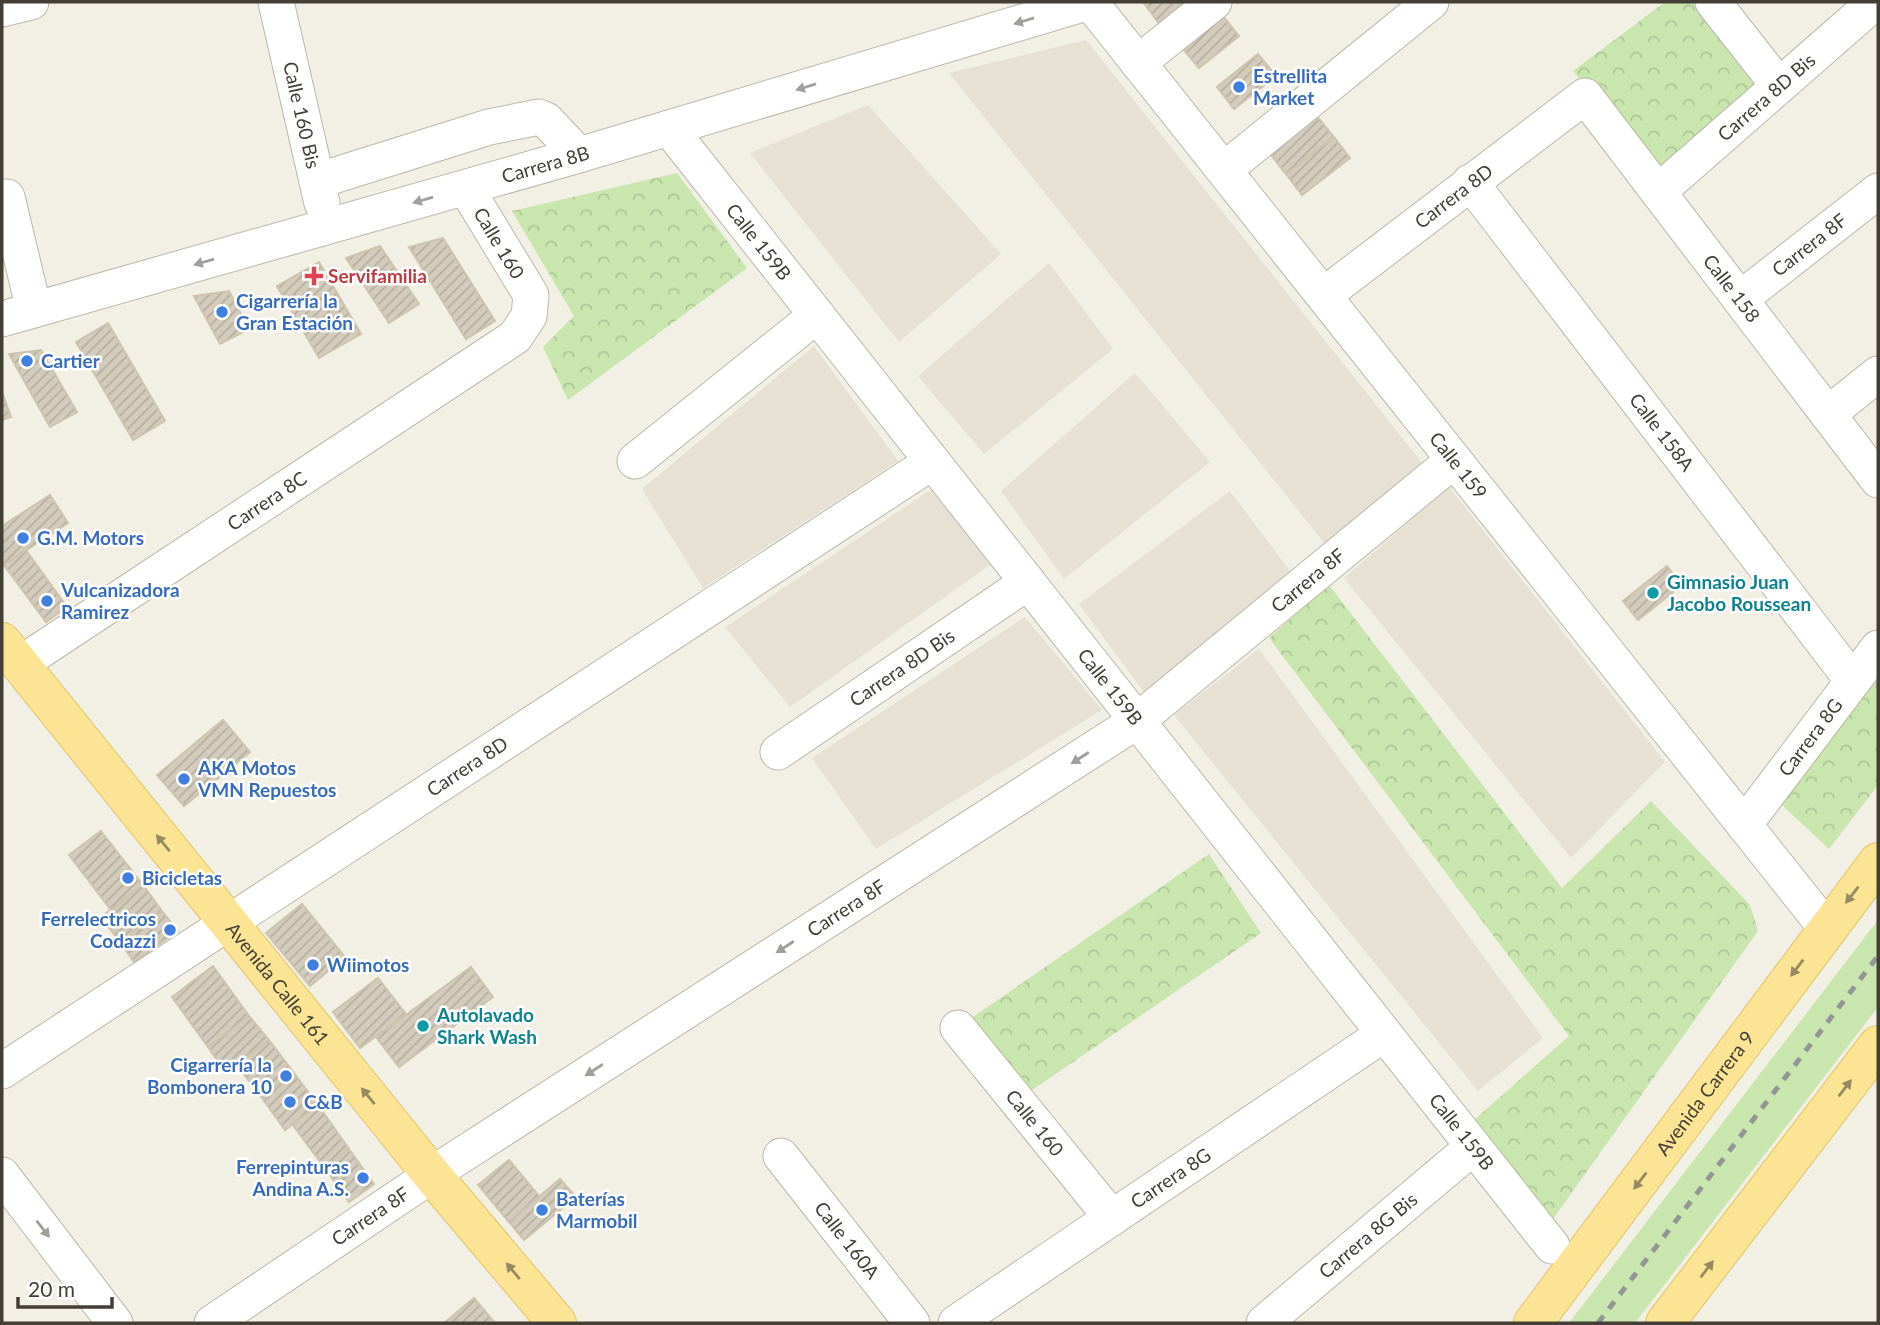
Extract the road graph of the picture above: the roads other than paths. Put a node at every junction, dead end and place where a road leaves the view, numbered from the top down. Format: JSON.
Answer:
{"nodes":[{"id":1,"x":31,"y":2,"type":"edge"},
{"id":2,"x":276,"y":2,"type":"edge"},
{"id":3,"x":1090,"y":2,"type":"edge"},
{"id":4,"x":1214,"y":2,"type":"edge"},
{"id":5,"x":1431,"y":2,"type":"edge"},
{"id":6,"x":1713,"y":2,"type":"edge"},
{"id":7,"x":1875,"y":2,"type":"edge"},
{"id":8,"x":2,"y":9,"type":"edge"},
{"id":9,"x":1138,"y":62,"type":"junction"},
{"id":10,"x":1779,"y":86,"type":"junction"},
{"id":11,"x":1585,"y":96,"type":"joint"},
{"id":12,"x":669,"y":128,"type":"junction"},
{"id":13,"x":579,"y":155,"type":"junction"},
{"id":14,"x":1224,"y":170,"type":"junction"},
{"id":15,"x":317,"y":181,"type":"junction"},
{"id":16,"x":1470,"y":182,"type":"junction"},
{"id":17,"x":466,"y":188,"type":"junction"},
{"id":18,"x":1878,"y":191,"type":"edge"},
{"id":19,"x":1658,"y":192,"type":"junction"},
{"id":20,"x":8,"y":197,"type":"dead end"},
{"id":21,"x":330,"y":227,"type":"junction"},
{"id":22,"x":1324,"y":295,"type":"junction"},
{"id":23,"x":1740,"y":299,"type":"junction"},
{"id":24,"x":18,"y":315,"type":"edge"},
{"id":25,"x":817,"y":315,"type":"junction"},
{"id":26,"x":516,"y":337,"type":"joint"},
{"id":27,"x":1878,"y":374,"type":"edge"},
{"id":28,"x":1828,"y":414,"type":"junction"},
{"id":29,"x":1454,"y":460,"type":"junction"},
{"id":30,"x":635,"y":461,"type":"dead end"},
{"id":31,"x":932,"y":461,"type":"junction"},
{"id":32,"x":1878,"y":480,"type":"edge"},
{"id":33,"x":1028,"y":582,"type":"junction"},
{"id":34,"x":1878,"y":648,"type":"edge"},
{"id":35,"x":11,"y":653,"type":"edge"},
{"id":36,"x":1853,"y":681,"type":"junction"},
{"id":37,"x":1137,"y":721,"type":"junction"},
{"id":38,"x":778,"y":752,"type":"dead end"},
{"id":39,"x":1744,"y":825,"type":"junction"},
{"id":40,"x":1878,"y":862,"type":"edge"},
{"id":41,"x":229,"y":924,"type":"junction"},
{"id":42,"x":1827,"y":929,"type":"junction"},
{"id":43,"x":958,"y":1028,"type":"dead end"},
{"id":44,"x":1384,"y":1034,"type":"junction"},
{"id":45,"x":1878,"y":1045,"type":"edge"},
{"id":46,"x":2,"y":1071,"type":"edge"},
{"id":47,"x":1473,"y":1146,"type":"junction"},
{"id":48,"x":781,"y":1156,"type":"dead end"},
{"id":49,"x":2,"y":1175,"type":"edge"},
{"id":50,"x":432,"y":1175,"type":"junction"},
{"id":51,"x":1112,"y":1218,"type":"junction"},
{"id":52,"x":1552,"y":1246,"type":"dead end"},
{"id":53,"x":116,"y":1323,"type":"edge"},
{"id":54,"x":212,"y":1323,"type":"edge"},
{"id":55,"x":557,"y":1323,"type":"edge"},
{"id":56,"x":912,"y":1323,"type":"edge"},
{"id":57,"x":956,"y":1323,"type":"edge"},
{"id":58,"x":1264,"y":1323,"type":"edge"},
{"id":59,"x":1533,"y":1323,"type":"edge"},
{"id":60,"x":1665,"y":1323,"type":"edge"}],
"edges":[{"from":1,"to":8,"type":"street"},
{"from":2,"to":15,"type":"street","name":"Calle 160 Bis"},
{"from":3,"to":9,"type":"street","name":"Calle 159"},
{"from":3,"to":12,"type":"street","name":"Carrera 8B","one_way":true},
{"from":4,"to":9,"type":"street"},
{"from":5,"to":14,"type":"street"},
{"from":6,"to":10,"type":"street"},
{"from":7,"to":10,"type":"street","name":"Carrera 8D Bis"},
{"from":9,"to":14,"type":"street","name":"Calle 159"},
{"from":10,"to":19,"type":"street","name":"Carrera 8D Bis"},
{"from":11,"to":16,"type":"street","name":"Carrera 8D"},
{"from":11,"to":19,"type":"street","name":"Calle 158"},
{"from":12,"to":13,"type":"street","name":"Carrera 8B"},
{"from":12,"to":25,"type":"street","name":"Calle 159B"},
{"from":13,"to":15,"type":"street"},
{"from":13,"to":17,"type":"street","name":"Carrera 8B"},
{"from":14,"to":22,"type":"street","name":"Calle 159"},
{"from":15,"to":21,"type":"street","name":"Calle 160 Bis"},
{"from":16,"to":22,"type":"street","name":"Carrera 8D"},
{"from":16,"to":36,"type":"street","name":"Calle 158A"},
{"from":17,"to":21,"type":"street","name":"Carrera 8B","one_way":true},
{"from":17,"to":26,"type":"street","name":"Calle 160"},
{"from":18,"to":23,"type":"street","name":"Carrera 8F"},
{"from":19,"to":23,"type":"street","name":"Calle 158"},
{"from":20,"to":24,"type":"street"},
{"from":21,"to":24,"type":"street","name":"Carrera 8B","one_way":true},
{"from":22,"to":29,"type":"street","name":"Calle 159"},
{"from":23,"to":28,"type":"street","name":"Calle 158"},
{"from":25,"to":30,"type":"street"},
{"from":25,"to":31,"type":"street","name":"Calle 159B"},
{"from":26,"to":35,"type":"street","name":"Carrera 8C"},
{"from":27,"to":28,"type":"street"},
{"from":28,"to":32,"type":"street","name":"Calle 158"},
{"from":29,"to":37,"type":"street","name":"Carrera 8F"},
{"from":29,"to":39,"type":"street","name":"Calle 159"},
{"from":31,"to":33,"type":"street","name":"Calle 159B"},
{"from":31,"to":41,"type":"street","name":"Carrera 8D"},
{"from":33,"to":37,"type":"street","name":"Calle 159B"},
{"from":33,"to":38,"type":"street","name":"Carrera 8D Bis"},
{"from":34,"to":36,"type":"street","name":"Carrera 8G"},
{"from":41,"to":35,"type":"main road","name":"Avenida Calle 161","one_way":true},
{"from":36,"to":39,"type":"street","name":"Carrera 8G"},
{"from":37,"to":44,"type":"street","name":"Calle 159B"},
{"from":37,"to":50,"type":"street","name":"Carrera 8F","one_way":true},
{"from":39,"to":42,"type":"street","name":"Calle 159"},
{"from":40,"to":42,"type":"main road","name":"Avenida Carrera 9","one_way":true},
{"from":41,"to":46,"type":"street","name":"Carrera 8D"},
{"from":50,"to":41,"type":"main road","name":"Avenida Calle 161","one_way":true},
{"from":42,"to":59,"type":"main road","name":"Avenida Carrera 9","one_way":true},
{"from":43,"to":51,"type":"street","name":"Calle 160"},
{"from":44,"to":47,"type":"street","name":"Calle 159B"},
{"from":44,"to":51,"type":"street","name":"Carrera 8G"},
{"from":60,"to":45,"type":"main road","one_way":true},
{"from":47,"to":52,"type":"street","name":"Calle 159B"},
{"from":47,"to":58,"type":"street","name":"Carrera 8G Bis"},
{"from":48,"to":56,"type":"street","name":"Calle 160A"},
{"from":49,"to":53,"type":"street","one_way":true},
{"from":50,"to":54,"type":"street","name":"Carrera 8F"},
{"from":55,"to":50,"type":"main road","name":"Avenida Calle 161","one_way":true},
{"from":51,"to":57,"type":"street","name":"Carrera 8G"}]}
